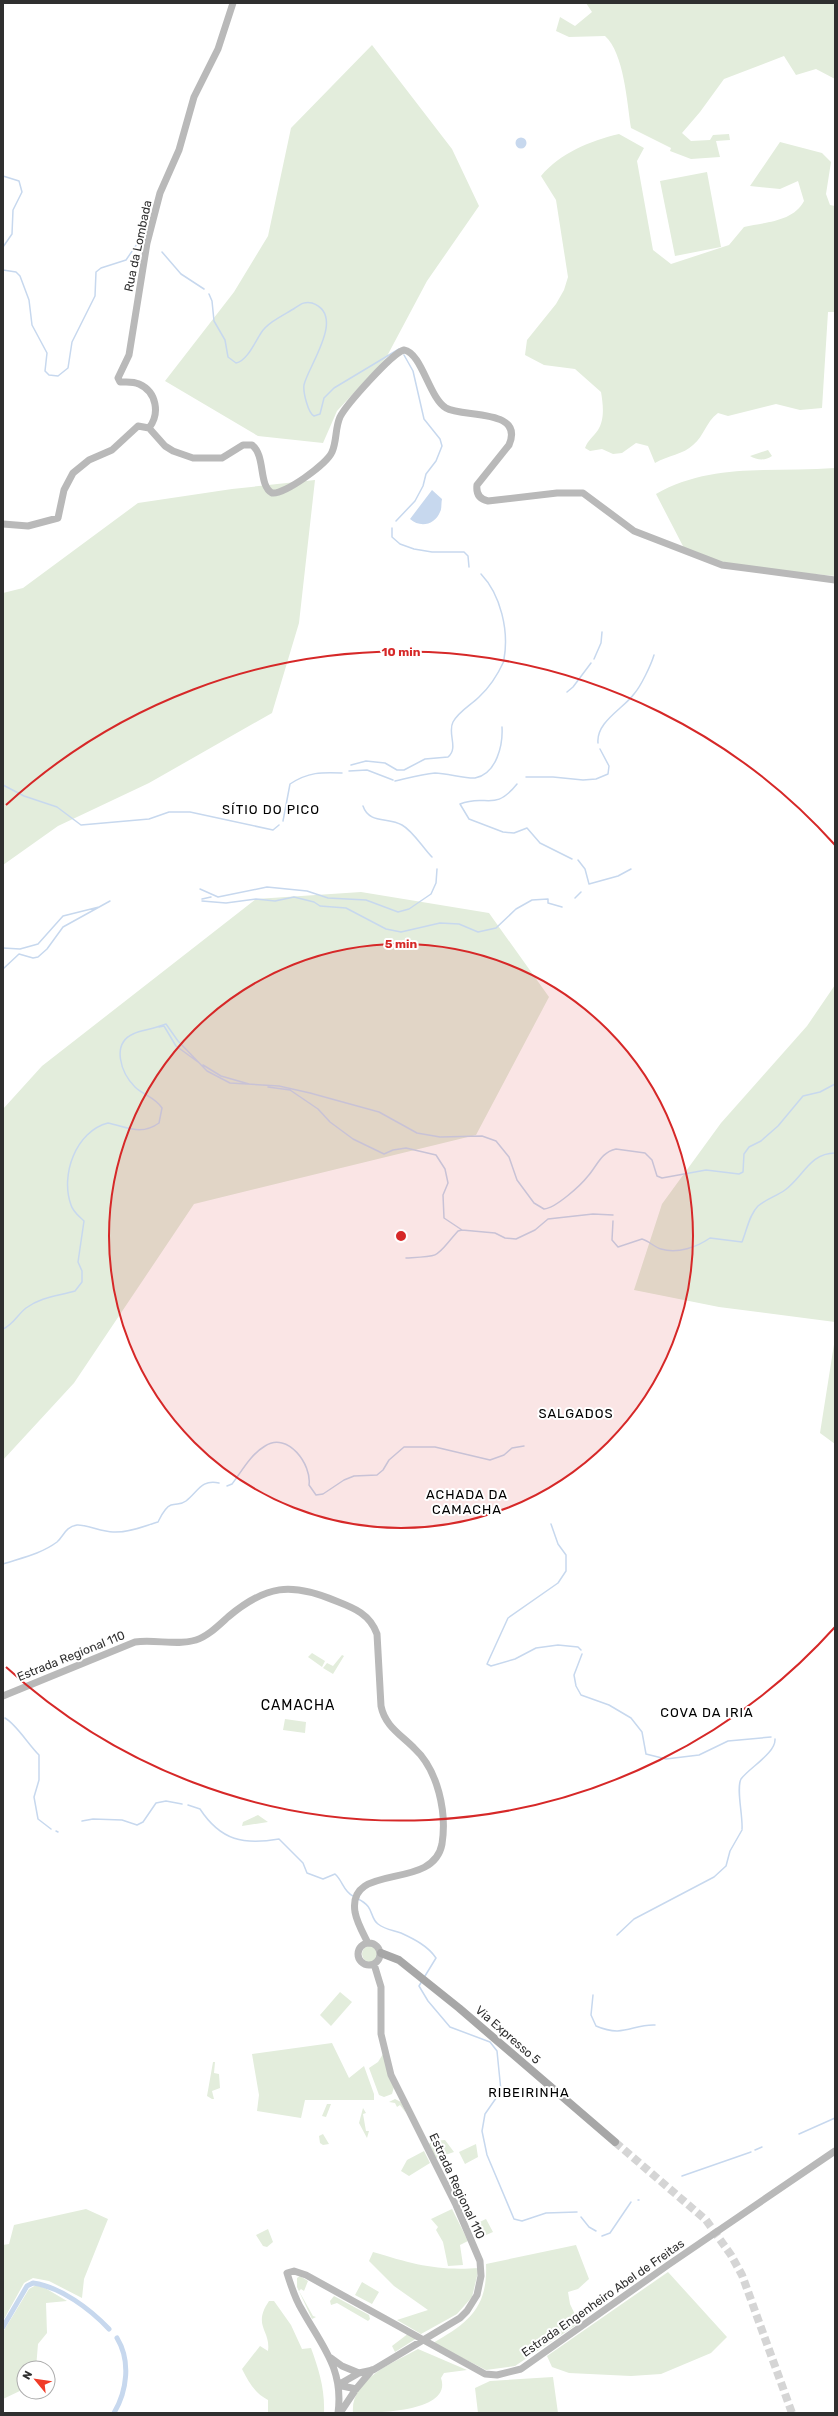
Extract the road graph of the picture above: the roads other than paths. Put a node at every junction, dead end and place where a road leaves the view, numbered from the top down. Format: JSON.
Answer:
{"nodes":[{"id":1,"x":232,"y":3,"type":"edge"},
{"id":2,"x":149,"y":428,"type":"junction"},
{"id":3,"x":3,"y":524,"type":"edge"},
{"id":4,"x":835,"y":580,"type":"edge"},
{"id":5,"x":3,"y":1696,"type":"edge"},
{"id":6,"x":368,"y":1943,"type":"junction"},
{"id":7,"x":381,"y":1953,"type":"junction"},
{"id":8,"x":374,"y":1964,"type":"junction"},
{"id":9,"x":615,"y":2142,"type":"tunnel mouth"},
{"id":10,"x":835,"y":2151,"type":"edge"},
{"id":11,"x":331,"y":2358,"type":"junction"},
{"id":12,"x":373,"y":2370,"type":"junction"},
{"id":13,"x":359,"y":2373,"type":"junction"},
{"id":14,"x":338,"y":2385,"type":"junction"},
{"id":15,"x":357,"y":2386,"type":"junction"},
{"id":16,"x":339,"y":2413,"type":"edge"}],
"edges":[{"from":1,"to":2,"type":"main road","name":"Rua da Lombada"},
{"from":2,"to":3,"type":"main road"},
{"from":2,"to":4,"type":"main road"},
{"from":5,"to":6,"type":"main road","name":"Estrada Regional 110"},
{"from":6,"to":7,"type":"main road"},
{"from":6,"to":8,"type":"main road"},
{"from":7,"to":8,"type":"main road"},
{"from":7,"to":9,"type":"main road","name":"Via Expresso 5"},
{"from":8,"to":12,"type":"main road","name":"Estrada Regional 110"},
{"from":10,"to":11,"type":"main road","name":"Estrada Engenheiro Abel de Freitas"},
{"from":11,"to":13,"type":"main road"},
{"from":11,"to":14,"type":"main road"},
{"from":12,"to":13,"type":"main road","name":"Estrada Regional 110"},
{"from":12,"to":15,"type":"main road","name":"Estrada Regional 110"},
{"from":13,"to":14,"type":"main road","name":"Estrada Regional 110"},
{"from":13,"to":15,"type":"main road"},
{"from":14,"to":15,"type":"main road"},
{"from":14,"to":16,"type":"main road"},
{"from":15,"to":16,"type":"main road","name":"Estrada Regional 110"}]}
